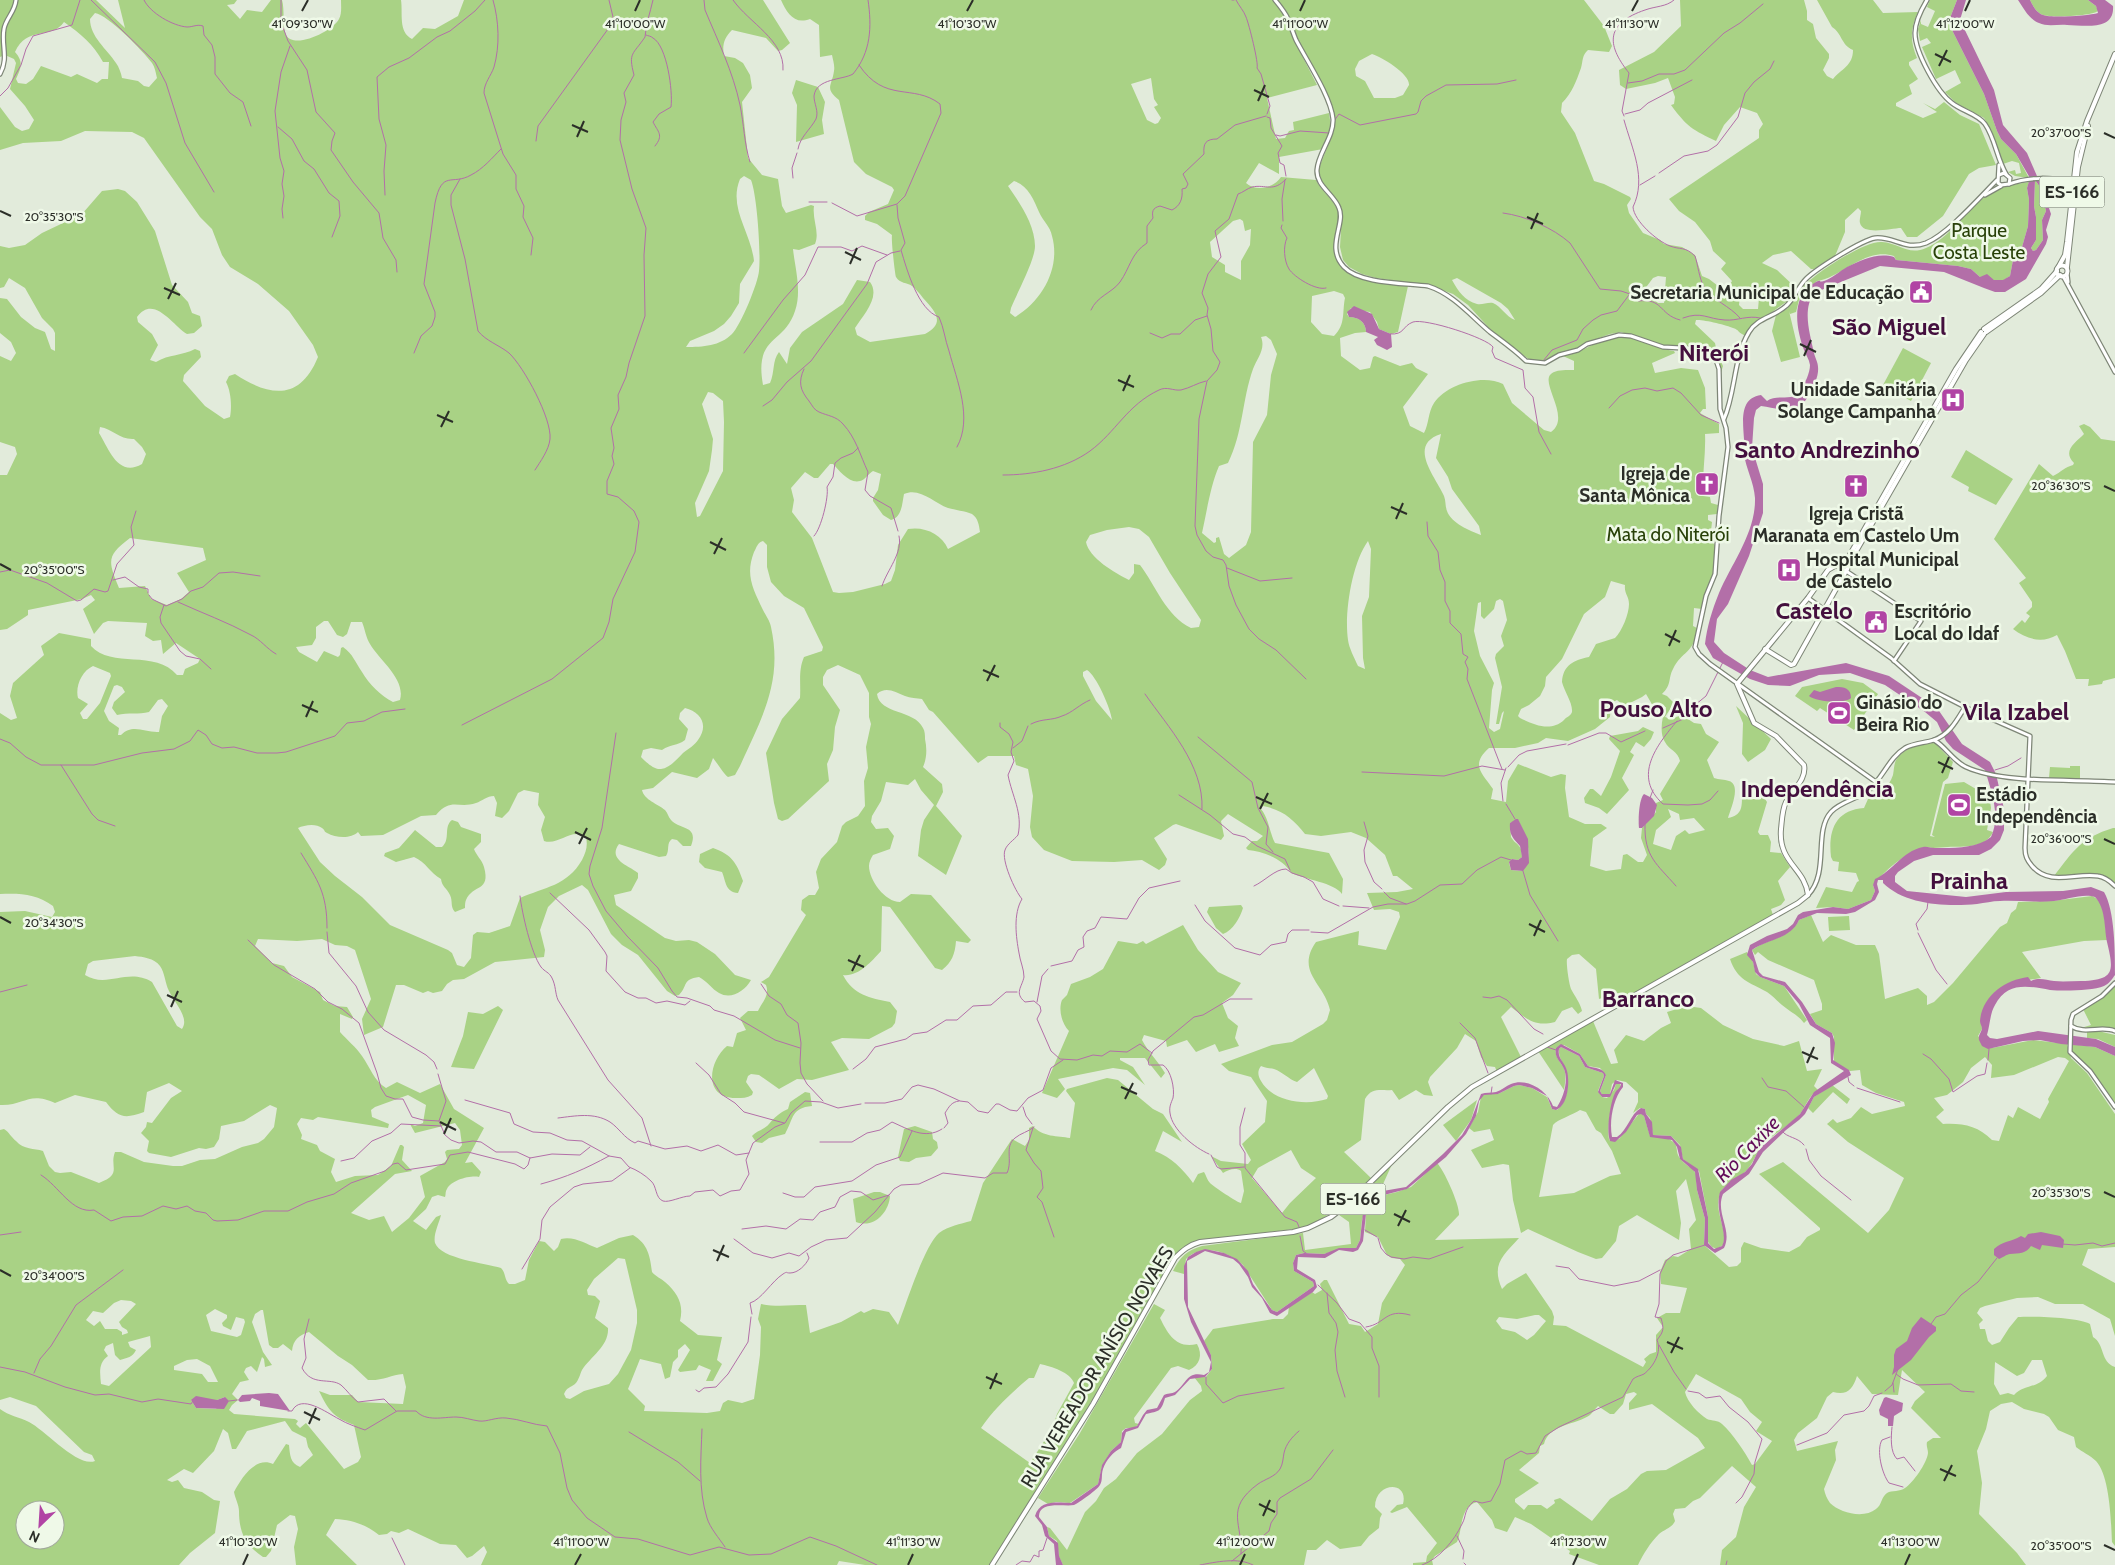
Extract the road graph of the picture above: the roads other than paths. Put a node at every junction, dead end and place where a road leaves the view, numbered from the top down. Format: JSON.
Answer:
{"nodes":[{"id":1,"x":16,"y":0,"type":"edge"},
{"id":2,"x":1275,"y":0,"type":"edge"},
{"id":3,"x":1926,"y":0,"type":"edge"},
{"id":4,"x":2115,"y":54,"type":"edge"},
{"id":5,"x":0,"y":74,"type":"edge"},
{"id":6,"x":1999,"y":163,"type":"junction"},
{"id":7,"x":2000,"y":175,"type":"junction"},
{"id":8,"x":2008,"y":175,"type":"junction"},
{"id":9,"x":1997,"y":180,"type":"junction"},
{"id":10,"x":2022,"y":180,"type":"junction"},
{"id":11,"x":2075,"y":181,"type":"junction"},
{"id":12,"x":2009,"y":184,"type":"junction"},
{"id":13,"x":2001,"y":185,"type":"junction"},
{"id":14,"x":1980,"y":198,"type":"junction"},
{"id":15,"x":2067,"y":267,"type":"junction"},
{"id":16,"x":2058,"y":268,"type":"junction"},
{"id":17,"x":2067,"y":274,"type":"junction"},
{"id":18,"x":2061,"y":276,"type":"junction"},
{"id":19,"x":2069,"y":285,"type":"junction"},
{"id":20,"x":2040,"y":291,"type":"junction"},
{"id":21,"x":2115,"y":372,"type":"edge"},
{"id":22,"x":1723,"y":420,"type":"junction"},
{"id":23,"x":1845,"y":567,"type":"junction"},
{"id":24,"x":1808,"y":598,"type":"junction"},
{"id":25,"x":1824,"y":611,"type":"junction"},
{"id":26,"x":1765,"y":649,"type":"junction"},
{"id":27,"x":1894,"y":661,"type":"junction"},
{"id":28,"x":1737,"y":682,"type":"junction"},
{"id":29,"x":1965,"y":707,"type":"junction"},
{"id":30,"x":1933,"y":740,"type":"junction"},
{"id":31,"x":2029,"y":778,"type":"junction"},
{"id":32,"x":1876,"y":782,"type":"junction"},
{"id":33,"x":2115,"y":782,"type":"edge"},
{"id":34,"x":2115,"y":886,"type":"edge"},
{"id":35,"x":1808,"y":895,"type":"junction"},
{"id":36,"x":2115,"y":983,"type":"edge"},
{"id":37,"x":2071,"y":1026,"type":"junction"},
{"id":38,"x":2115,"y":1032,"type":"edge"},
{"id":39,"x":2115,"y":1107,"type":"edge"},
{"id":40,"x":992,"y":1565,"type":"edge"}],
"edges":[{"from":1,"to":5,"type":"main road"},
{"from":2,"to":22,"type":"main road"},
{"from":3,"to":6,"type":"main road"},
{"from":4,"to":11,"type":"main road","number":"ES-166"},
{"from":6,"to":7,"type":"main road"},
{"from":6,"to":8,"type":"main road"},
{"from":7,"to":8,"type":"main road"},
{"from":7,"to":9,"type":"main road"},
{"from":8,"to":10,"type":"main road"},
{"from":8,"to":12,"type":"main road"},
{"from":9,"to":13,"type":"main road"},
{"from":9,"to":14,"type":"main road"},
{"from":10,"to":11,"type":"main road"},
{"from":10,"to":12,"type":"main road"},
{"from":11,"to":15,"type":"main road","number":"ES-166"},
{"from":11,"to":16,"type":"main road","number":"ES-166"},
{"from":12,"to":13,"type":"main road"},
{"from":13,"to":14,"type":"main road"},
{"from":14,"to":22,"type":"main road"},
{"from":15,"to":16,"type":"main road"},
{"from":15,"to":17,"type":"main road","number":"ES-166"},
{"from":16,"to":18,"type":"main road"},
{"from":16,"to":20,"type":"main road","number":"ES-166"},
{"from":17,"to":18,"type":"main road","number":"ES-166"},
{"from":17,"to":19,"type":"main road"},
{"from":18,"to":19,"type":"main road"},
{"from":18,"to":20,"type":"main road","number":"ES-166"},
{"from":19,"to":21,"type":"main road"},
{"from":20,"to":23,"type":"main road","number":"ES-166"},
{"from":22,"to":28,"type":"main road"},
{"from":23,"to":24,"type":"main road"},
{"from":23,"to":25,"type":"main road"},
{"from":23,"to":27,"type":"main road"},
{"from":24,"to":25,"type":"main road"},
{"from":24,"to":26,"type":"main road"},
{"from":25,"to":26,"type":"main road"},
{"from":25,"to":27,"type":"main road"},
{"from":26,"to":28,"type":"main road"},
{"from":27,"to":29,"type":"main road"},
{"from":28,"to":32,"type":"main road"},
{"from":28,"to":35,"type":"main road"},
{"from":29,"to":30,"type":"main road","name":"RUA VEREADOR ANÍSIO NOVAES"},
{"from":29,"to":31,"type":"main road"},
{"from":30,"to":31,"type":"main road"},
{"from":30,"to":32,"type":"main road","name":"RUA VEREADOR ANÍSIO NOVAES"},
{"from":31,"to":33,"type":"main road"},
{"from":31,"to":34,"type":"main road"},
{"from":32,"to":35,"type":"main road","name":"RUA VEREADOR ANÍSIO NOVAES"},
{"from":35,"to":40,"type":"main road","name":"RUA VEREADOR ANÍSIO NOVAES","number":"ES-166"},
{"from":36,"to":37,"type":"main road"},
{"from":37,"to":38,"type":"main road"},
{"from":37,"to":39,"type":"main road"}]}
